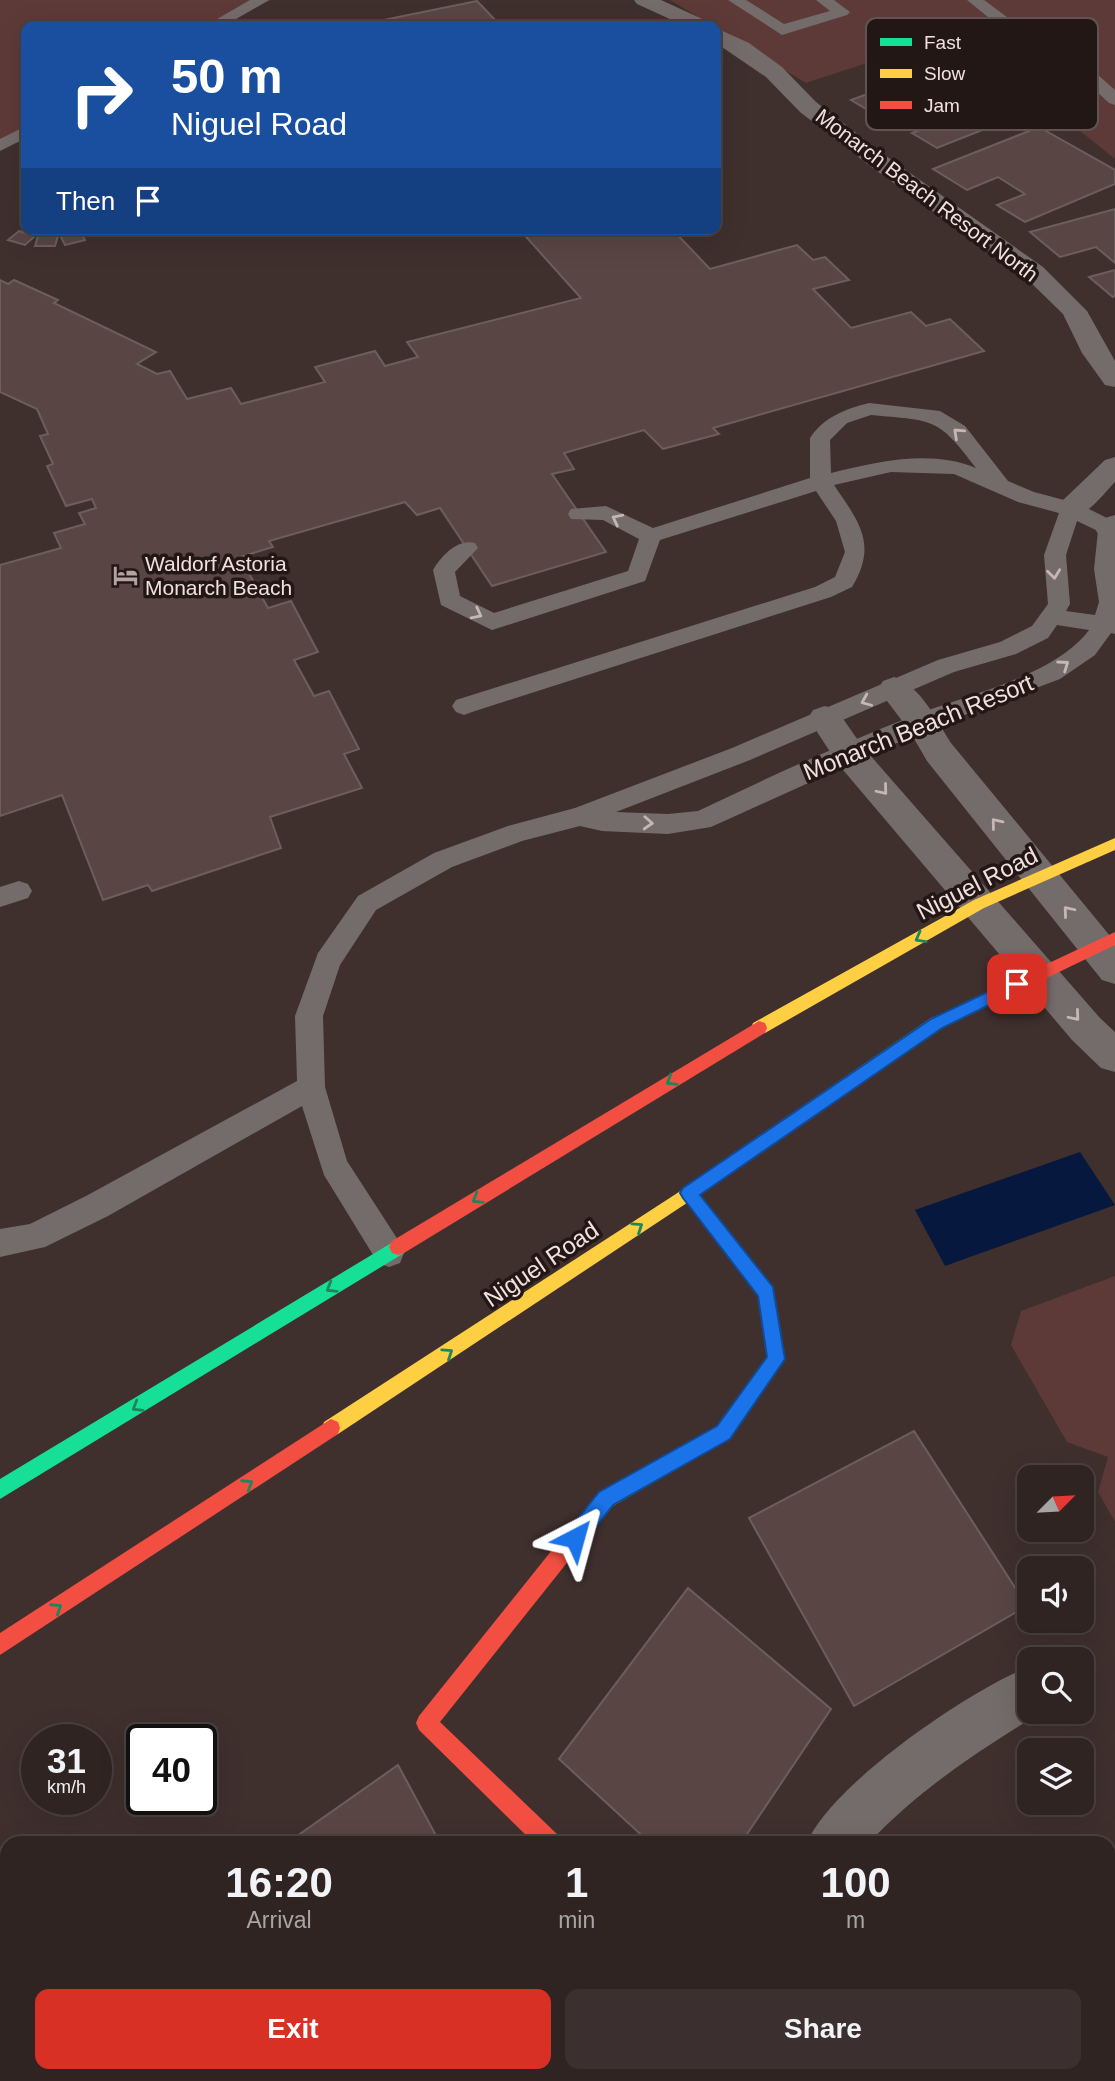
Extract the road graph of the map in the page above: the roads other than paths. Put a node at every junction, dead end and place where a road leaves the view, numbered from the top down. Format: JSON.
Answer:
{"nodes":[{"id":1,"x":261,"y":0,"type":"edge"},
{"id":2,"x":644,"y":0,"type":"edge"},
{"id":3,"x":736,"y":0,"type":"edge"},
{"id":4,"x":824,"y":0,"type":"edge"},
{"id":5,"x":975,"y":0,"type":"edge"},
{"id":6,"x":999,"y":18,"type":"edge"},
{"id":7,"x":222,"y":21,"type":"edge"},
{"id":8,"x":691,"y":21,"type":"edge"},
{"id":9,"x":721,"y":37,"type":"edge"},
{"id":10,"x":1098,"y":80,"type":"edge"},
{"id":11,"x":1115,"y":100,"type":"edge"},
{"id":12,"x":21,"y":134,"type":"edge"},
{"id":13,"x":0,"y":146,"type":"edge"},
{"id":14,"x":1115,"y":379,"type":"edge"},
{"id":15,"x":1115,"y":466,"type":"edge"},
{"id":16,"x":821,"y":482,"type":"junction"},
{"id":17,"x":1000,"y":486,"type":"junction"},
{"id":18,"x":1070,"y":509,"type":"junction"},
{"id":19,"x":579,"y":514,"type":"dead end"},
{"id":20,"x":1113,"y":528,"type":"edge"},
{"id":21,"x":651,"y":536,"type":"junction"},
{"id":22,"x":467,"y":548,"type":"dead end"},
{"id":23,"x":1050,"y":617,"type":"junction"},
{"id":24,"x":1109,"y":626,"type":"edge"},
{"id":25,"x":894,"y":689,"type":"junction"},
{"id":26,"x":464,"y":706,"type":"dead end"},
{"id":27,"x":825,"y":718,"type":"junction"},
{"id":28,"x":921,"y":722,"type":"junction"},
{"id":29,"x":850,"y":755,"type":"junction"},
{"id":30,"x":580,"y":816,"type":"junction"},
{"id":31,"x":1115,"y":844,"type":"edge"},
{"id":32,"x":1038,"y":876,"type":"junction"},
{"id":33,"x":979,"y":904,"type":"junction"},
{"id":34,"x":1109,"y":951,"type":"edge"},
{"id":35,"x":1038,"y":974,"type":"junction"},
{"id":36,"x":1115,"y":1056,"type":"edge"},
{"id":37,"x":311,"y":1087,"type":"junction"},
{"id":38,"x":689,"y":1193,"type":"junction"},
{"id":39,"x":0,"y":1243,"type":"edge"},
{"id":40,"x":389,"y":1253,"type":"junction"},
{"id":41,"x":0,"y":1490,"type":"edge"},
{"id":42,"x":0,"y":1645,"type":"edge"},
{"id":43,"x":1017,"y":1697,"type":"edge"},
{"id":44,"x":543,"y":1836,"type":"edge"},
{"id":45,"x":840,"y":1836,"type":"edge"}],
"edges":[{"from":1,"to":7,"type":"lane"},
{"from":2,"to":8,"type":"street"},
{"from":3,"to":4,"type":"lane"},
{"from":5,"to":6,"type":"lane"},
{"from":9,"to":14,"type":"street","name":"Monarch Beach Resort North"},
{"from":10,"to":11,"type":"lane"},
{"from":12,"to":13,"type":"lane"},
{"from":15,"to":18,"type":"street"},
{"from":16,"to":17,"type":"lane"},
{"from":17,"to":16,"type":"lane","one_way":true},
{"from":16,"to":21,"type":"lane"},
{"from":16,"to":26,"type":"lane"},
{"from":17,"to":18,"type":"lane"},
{"from":18,"to":20,"type":"lane"},
{"from":18,"to":23,"type":"lane","one_way":true},
{"from":21,"to":19,"type":"lane","one_way":true},
{"from":20,"to":24,"type":"lane"},
{"from":22,"to":21,"type":"lane","one_way":true},
{"from":23,"to":24,"type":"lane"},
{"from":23,"to":25,"type":"lane","name":"Monarch Beach Resort"},
{"from":28,"to":24,"type":"lane","name":"Monarch Beach Resort","one_way":true},
{"from":25,"to":27,"type":"lane","name":"Monarch Beach Resort","one_way":true},
{"from":25,"to":28,"type":"street"},
{"from":27,"to":29,"type":"street"},
{"from":27,"to":30,"type":"lane","name":"Monarch Beach Resort"},
{"from":28,"to":29,"type":"lane","name":"Monarch Beach Resort"},
{"from":32,"to":28,"type":"street","one_way":true},
{"from":30,"to":29,"type":"lane","name":"Monarch Beach Resort","one_way":true},
{"from":29,"to":33,"type":"street","one_way":true},
{"from":30,"to":37,"type":"lane","name":"Monarch Beach Resort"},
{"from":31,"to":32,"type":"main road","name":"Niguel Road"},
{"from":32,"to":33,"type":"main road","name":"Niguel Road"},
{"from":34,"to":32,"type":"street","one_way":true},
{"from":33,"to":35,"type":"street"},
{"from":33,"to":40,"type":"main road","name":"Niguel Road","one_way":true},
{"from":34,"to":35,"type":"main road","name":"Niguel Road"},
{"from":35,"to":36,"type":"street","one_way":true},
{"from":35,"to":38,"type":"main road","name":"Niguel Road"},
{"from":37,"to":39,"type":"lane"},
{"from":37,"to":40,"type":"lane","name":"Monarch Beach Resort"},
{"from":42,"to":38,"type":"main road","name":"Niguel Road","one_way":true},
{"from":38,"to":44,"type":"main road"},
{"from":40,"to":41,"type":"main road","name":"Niguel Road","one_way":true},
{"from":43,"to":45,"type":"street"}]}
